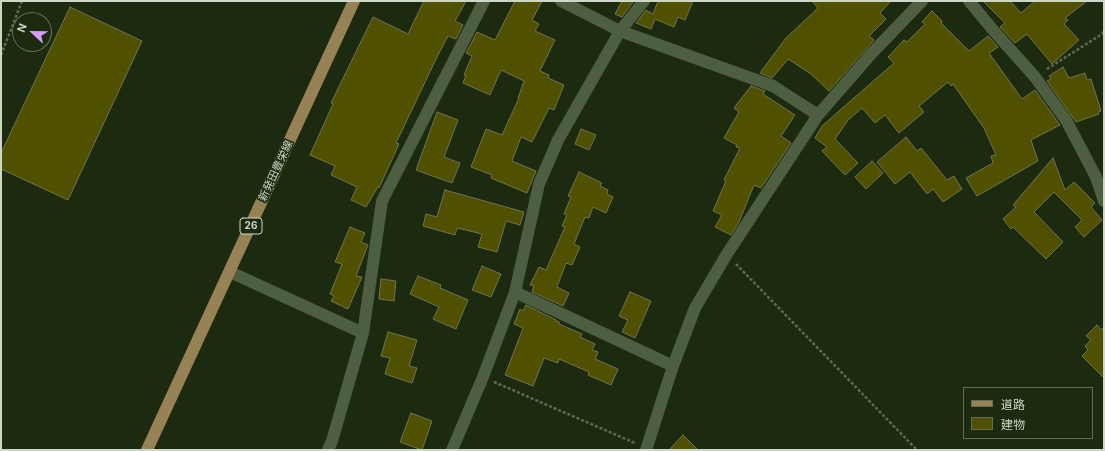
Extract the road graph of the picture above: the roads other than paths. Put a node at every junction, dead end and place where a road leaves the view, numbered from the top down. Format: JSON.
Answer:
{"nodes":[{"id":1,"x":354,"y":1,"type":"edge"},
{"id":2,"x":484,"y":1,"type":"edge"},
{"id":3,"x":561,"y":1,"type":"edge"},
{"id":4,"x":644,"y":1,"type":"edge"},
{"id":5,"x":922,"y":1,"type":"edge"},
{"id":6,"x":969,"y":1,"type":"edge"},
{"id":7,"x":620,"y":30,"type":"junction"},
{"id":8,"x":818,"y":115,"type":"junction"},
{"id":9,"x":1104,"y":201,"type":"edge"},
{"id":10,"x":230,"y":272,"type":"junction"},
{"id":11,"x":515,"y":292,"type":"junction"},
{"id":12,"x":363,"y":333,"type":"junction"},
{"id":13,"x":673,"y":366,"type":"junction"},
{"id":14,"x":646,"y":449,"type":"edge"},
{"id":15,"x":147,"y":450,"type":"edge"},
{"id":16,"x":328,"y":450,"type":"edge"},
{"id":17,"x":452,"y":450,"type":"edge"}],
"edges":[{"from":1,"to":10,"type":"main road","name":"新発田豊栄線","number":"26"},
{"from":2,"to":12,"type":"street"},
{"from":3,"to":7,"type":"street"},
{"from":4,"to":7,"type":"street"},
{"from":5,"to":8,"type":"street"},
{"from":6,"to":9,"type":"street"},
{"from":7,"to":8,"type":"street"},
{"from":7,"to":11,"type":"street"},
{"from":8,"to":13,"type":"street"},
{"from":10,"to":12,"type":"street"},
{"from":10,"to":15,"type":"main road","name":"新発田豊栄線","number":"26"},
{"from":11,"to":13,"type":"street"},
{"from":11,"to":17,"type":"street"},
{"from":12,"to":16,"type":"street"},
{"from":13,"to":14,"type":"street"}]}
